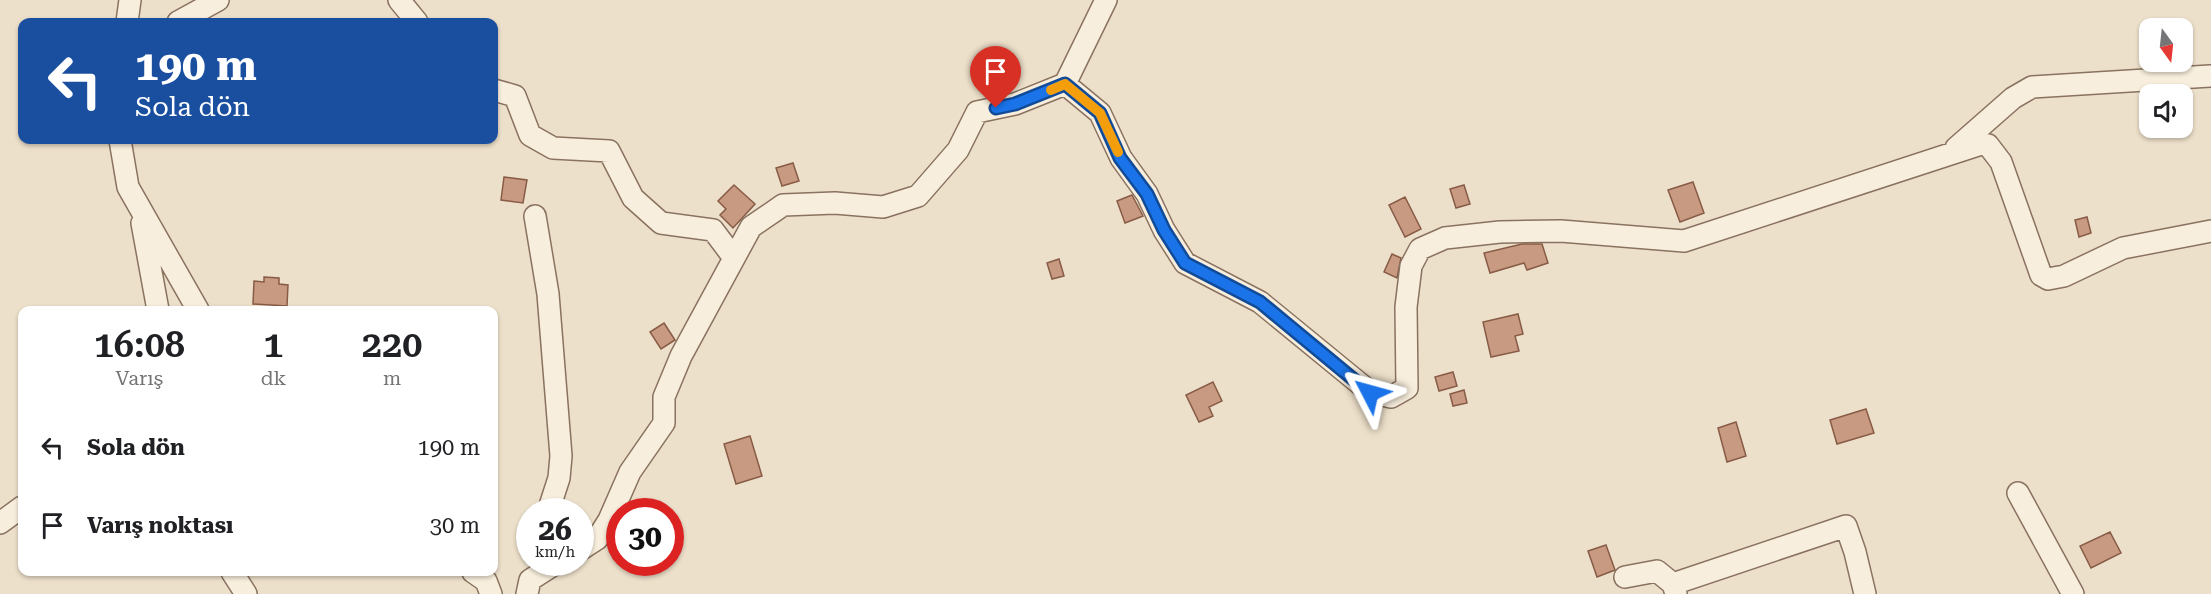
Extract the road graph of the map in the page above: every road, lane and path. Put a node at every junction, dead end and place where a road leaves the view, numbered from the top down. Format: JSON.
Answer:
{"nodes":[{"id":1,"x":130,"y":0,"type":"edge"},
{"id":2,"x":218,"y":0,"type":"edge"},
{"id":3,"x":399,"y":0,"type":"edge"},
{"id":4,"x":1106,"y":0,"type":"edge"},
{"id":5,"x":128,"y":18,"type":"edge"},
{"id":6,"x":185,"y":18,"type":"edge"},
{"id":7,"x":414,"y":18,"type":"edge"},
{"id":8,"x":2210,"y":76,"type":"edge"},
{"id":9,"x":1065,"y":84,"type":"junction"},
{"id":10,"x":498,"y":91,"type":"edge"},
{"id":11,"x":121,"y":144,"type":"edge"},
{"id":12,"x":1949,"y":154,"type":"junction"},
{"id":13,"x":139,"y":207,"type":"junction"},
{"id":14,"x":535,"y":216,"type":"dead end"},
{"id":15,"x":2211,"y":231,"type":"edge"},
{"id":16,"x":734,"y":258,"type":"junction"},
{"id":17,"x":157,"y":306,"type":"edge"},
{"id":18,"x":196,"y":306,"type":"edge"},
{"id":19,"x":2018,"y":493,"type":"dead end"},
{"id":20,"x":553,"y":498,"type":"edge"},
{"id":21,"x":18,"y":510,"type":"edge"},
{"id":22,"x":0,"y":523,"type":"edge"},
{"id":23,"x":594,"y":541,"type":"edge"},
{"id":24,"x":235,"y":576,"type":"edge"},
{"id":25,"x":479,"y":576,"type":"edge"},
{"id":26,"x":535,"y":576,"type":"edge"},
{"id":27,"x":1625,"y":577,"type":"dead end"},
{"id":28,"x":1675,"y":589,"type":"edge"},
{"id":29,"x":246,"y":594,"type":"edge"},
{"id":30,"x":491,"y":594,"type":"edge"},
{"id":31,"x":527,"y":594,"type":"edge"},
{"id":32,"x":1865,"y":594,"type":"edge"},
{"id":33,"x":2073,"y":594,"type":"edge"}],
"edges":[{"from":1,"to":5,"type":"street"},
{"from":2,"to":6,"type":"street"},
{"from":3,"to":7,"type":"street"},
{"from":4,"to":9,"type":"street"},
{"from":8,"to":12,"type":"street"},
{"from":9,"to":12,"type":"street"},
{"from":9,"to":16,"type":"street"},
{"from":10,"to":16,"type":"street"},
{"from":11,"to":13,"type":"street"},
{"from":12,"to":15,"type":"street"},
{"from":13,"to":17,"type":"street"},
{"from":13,"to":18,"type":"street"},
{"from":14,"to":20,"type":"street"},
{"from":16,"to":23,"type":"street"},
{"from":19,"to":33,"type":"street"},
{"from":21,"to":22,"type":"street"},
{"from":24,"to":29,"type":"street"},
{"from":25,"to":30,"type":"street"},
{"from":26,"to":31,"type":"street"},
{"from":27,"to":28,"type":"street"},
{"from":28,"to":32,"type":"street"}]}
